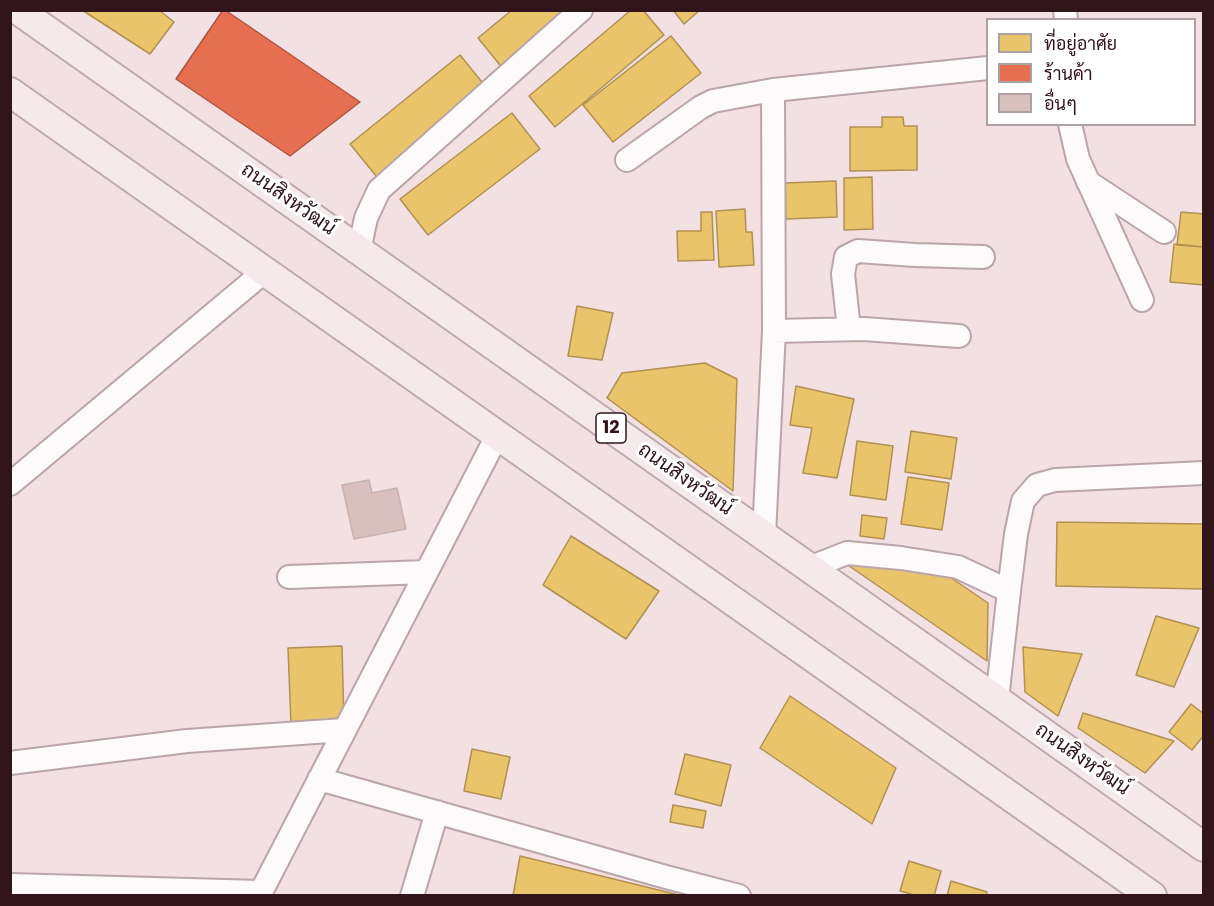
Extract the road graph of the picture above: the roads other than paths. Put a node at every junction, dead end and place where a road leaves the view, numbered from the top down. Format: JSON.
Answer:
{"nodes":[{"id":1,"x":18,"y":10,"type":"edge"},
{"id":2,"x":581,"y":10,"type":"edge"},
{"id":3,"x":986,"y":68,"type":"edge"},
{"id":4,"x":773,"y":90,"type":"junction"},
{"id":5,"x":10,"y":92,"type":"edge"},
{"id":6,"x":1070,"y":126,"type":"edge"},
{"id":7,"x":627,"y":160,"type":"dead end"},
{"id":8,"x":1088,"y":182,"type":"junction"},
{"id":9,"x":1164,"y":232,"type":"dead end"},
{"id":10,"x":359,"y":251,"type":"junction"},
{"id":11,"x":983,"y":257,"type":"dead end"},
{"id":12,"x":265,"y":270,"type":"junction"},
{"id":13,"x":1142,"y":300,"type":"dead end"},
{"id":14,"x":849,"y":329,"type":"junction"},
{"id":15,"x":774,"y":331,"type":"junction"},
{"id":16,"x":959,"y":336,"type":"dead end"},
{"id":17,"x":498,"y":434,"type":"junction"},
{"id":18,"x":1203,"y":473,"type":"edge"},
{"id":19,"x":10,"y":484,"type":"edge"},
{"id":20,"x":764,"y":535,"type":"junction"},
{"id":21,"x":809,"y":568,"type":"junction"},
{"id":22,"x":426,"y":572,"type":"junction"},
{"id":23,"x":289,"y":577,"type":"dead end"},
{"id":24,"x":1009,"y":591,"type":"junction"},
{"id":25,"x":998,"y":700,"type":"junction"},
{"id":26,"x":344,"y":730,"type":"junction"},
{"id":27,"x":10,"y":763,"type":"edge"},
{"id":28,"x":319,"y":779,"type":"junction"},
{"id":29,"x":437,"y":812,"type":"junction"},
{"id":30,"x":1203,"y":846,"type":"edge"},
{"id":31,"x":10,"y":885,"type":"edge"},
{"id":32,"x":260,"y":894,"type":"edge"},
{"id":33,"x":412,"y":896,"type":"edge"},
{"id":34,"x":739,"y":896,"type":"edge"},
{"id":35,"x":1152,"y":896,"type":"edge"}],
"edges":[{"from":1,"to":10,"type":"main road","name":"ถนนสิงหวัฒน์","number":"12"},
{"from":2,"to":10,"type":"street"},
{"from":3,"to":4,"type":"street"},
{"from":4,"to":7,"type":"street"},
{"from":4,"to":15,"type":"street"},
{"from":5,"to":12,"type":"main road"},
{"from":6,"to":8,"type":"street"},
{"from":8,"to":9,"type":"street"},
{"from":8,"to":13,"type":"street"},
{"from":10,"to":20,"type":"main road","name":"ถนนสิงหวัฒน์","number":"12"},
{"from":11,"to":14,"type":"street"},
{"from":12,"to":17,"type":"main road"},
{"from":12,"to":19,"type":"street"},
{"from":14,"to":15,"type":"street"},
{"from":14,"to":16,"type":"street"},
{"from":15,"to":20,"type":"street"},
{"from":17,"to":22,"type":"street"},
{"from":17,"to":35,"type":"main road"},
{"from":18,"to":24,"type":"street"},
{"from":20,"to":21,"type":"main road","name":"ถนนสิงหวัฒน์","number":"12"},
{"from":21,"to":24,"type":"street"},
{"from":21,"to":25,"type":"main road","name":"ถนนสิงหวัฒน์","number":"12"},
{"from":22,"to":23,"type":"street"},
{"from":22,"to":26,"type":"street"},
{"from":24,"to":25,"type":"street"},
{"from":25,"to":30,"type":"main road","name":"ถนนสิงหวัฒน์","number":"12"},
{"from":26,"to":27,"type":"street"},
{"from":26,"to":28,"type":"street"},
{"from":28,"to":29,"type":"street"},
{"from":28,"to":32,"type":"street"},
{"from":29,"to":33,"type":"street"},
{"from":29,"to":34,"type":"street"},
{"from":31,"to":32,"type":"street"}]}
